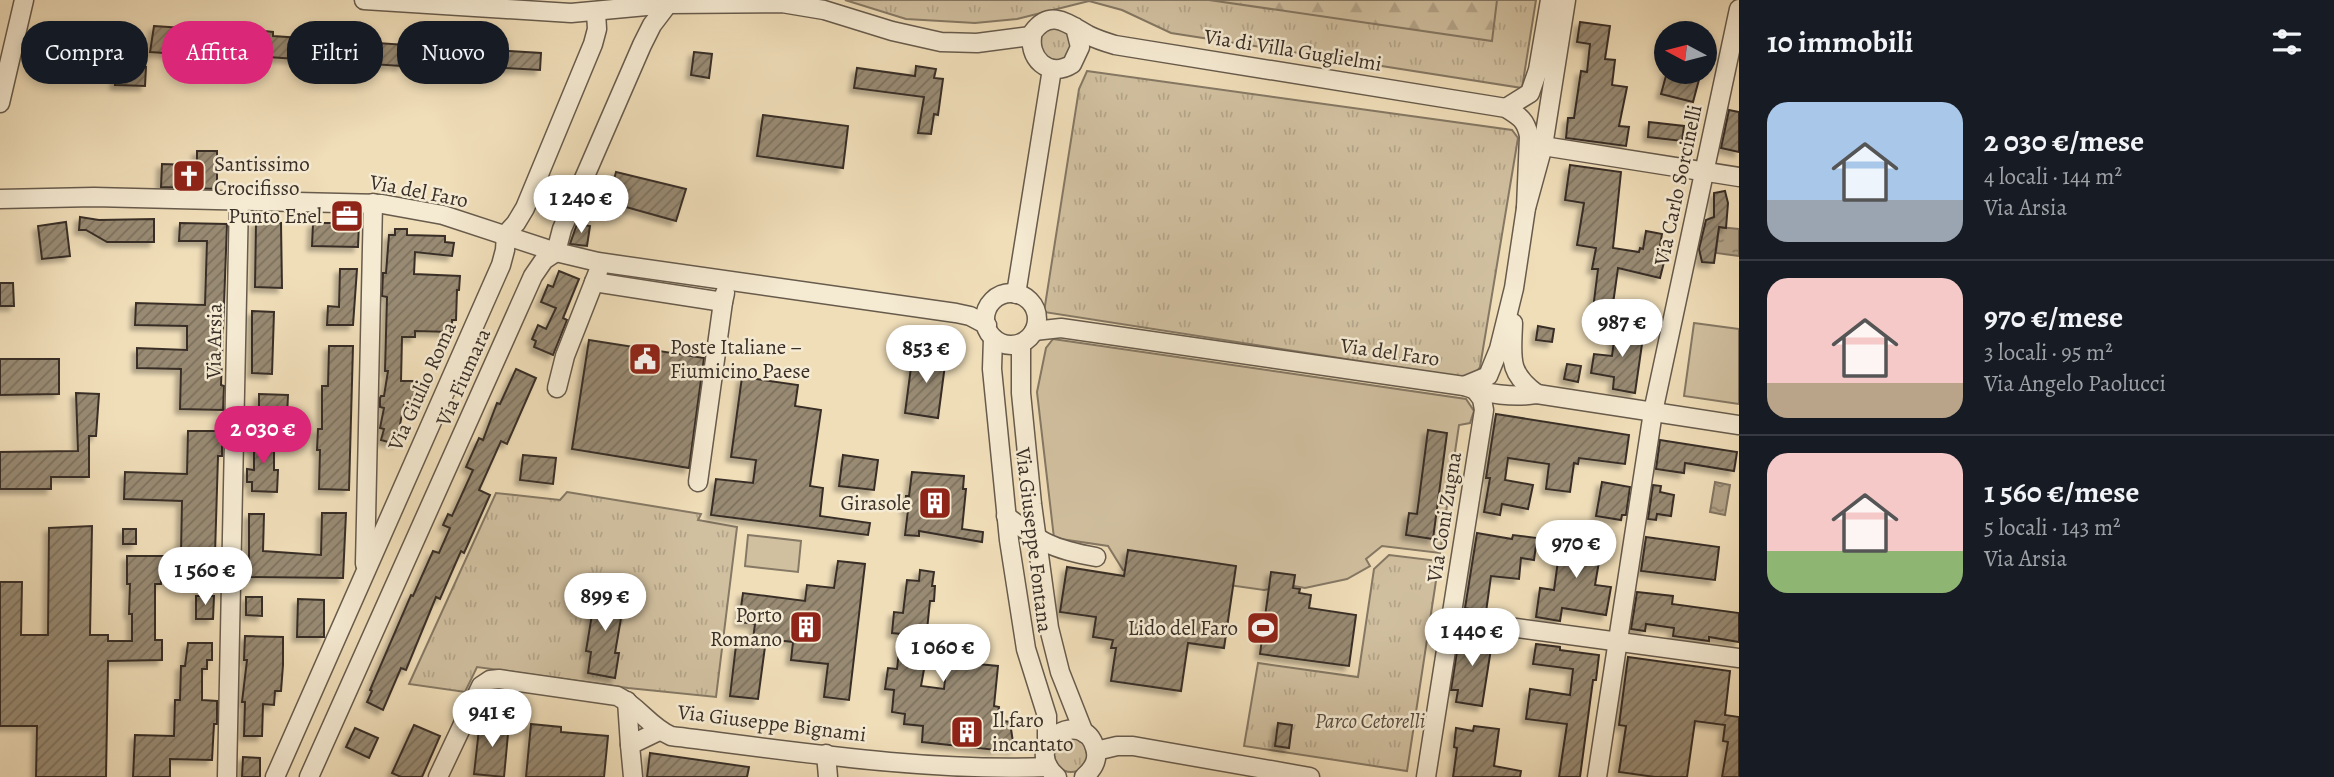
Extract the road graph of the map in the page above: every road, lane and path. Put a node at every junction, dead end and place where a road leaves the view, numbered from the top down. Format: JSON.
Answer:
{"nodes":[{"id":1,"x":24,"y":0,"type":"edge"},
{"id":2,"x":364,"y":0,"type":"edge"},
{"id":3,"x":1550,"y":0,"type":"edge"},
{"id":4,"x":1566,"y":0,"type":"edge"},
{"id":5,"x":668,"y":4,"type":"junction"},
{"id":6,"x":1739,"y":9,"type":"edge"},
{"id":7,"x":596,"y":12,"type":"junction"},
{"id":8,"x":1075,"y":27,"type":"junction"},
{"id":9,"x":1031,"y":36,"type":"junction"},
{"id":10,"x":1736,"y":38,"type":"edge"},
{"id":11,"x":1052,"y":69,"type":"junction"},
{"id":12,"x":0,"y":103,"type":"edge"},
{"id":13,"x":1506,"y":108,"type":"junction"},
{"id":14,"x":1543,"y":146,"type":"junction"},
{"id":15,"x":1704,"y":172,"type":"junction"},
{"id":16,"x":1739,"y":177,"type":"edge"},
{"id":17,"x":0,"y":199,"type":"edge"},
{"id":18,"x":239,"y":200,"type":"junction"},
{"id":19,"x":373,"y":203,"type":"junction"},
{"id":20,"x":1526,"y":208,"type":"junction"},
{"id":21,"x":506,"y":234,"type":"junction"},
{"id":22,"x":556,"y":251,"type":"junction"},
{"id":23,"x":602,"y":262,"type":"junction"},
{"id":24,"x":726,"y":281,"type":"junction"},
{"id":25,"x":594,"y":282,"type":"junction"},
{"id":26,"x":1514,"y":288,"type":"junction"},
{"id":27,"x":1016,"y":294,"type":"junction"},
{"id":28,"x":723,"y":302,"type":"junction"},
{"id":29,"x":990,"y":331,"type":"junction"},
{"id":30,"x":1034,"y":331,"type":"junction"},
{"id":31,"x":1021,"y":345,"type":"junction"},
{"id":32,"x":557,"y":388,"type":"dead end"},
{"id":33,"x":1470,"y":388,"type":"junction"},
{"id":34,"x":1537,"y":394,"type":"junction"},
{"id":35,"x":1653,"y":412,"type":"junction"},
{"id":36,"x":1739,"y":425,"type":"edge"},
{"id":37,"x":698,"y":482,"type":"dead end"},
{"id":38,"x":1006,"y":516,"type":"junction"},
{"id":39,"x":1036,"y":538,"type":"junction"},
{"id":40,"x":1096,"y":557,"type":"dead end"},
{"id":41,"x":365,"y":574,"type":"junction"},
{"id":42,"x":1450,"y":619,"type":"junction"},
{"id":43,"x":1617,"y":640,"type":"junction"},
{"id":44,"x":1739,"y":658,"type":"edge"},
{"id":45,"x":627,"y":701,"type":"junction"},
{"id":46,"x":659,"y":731,"type":"junction"},
{"id":47,"x":1084,"y":733,"type":"junction"},
{"id":48,"x":630,"y":745,"type":"junction"},
{"id":49,"x":1047,"y":745,"type":"junction"},
{"id":50,"x":826,"y":754,"type":"junction"},
{"id":51,"x":1092,"y":767,"type":"edge"},
{"id":52,"x":1052,"y":772,"type":"edge"},
{"id":53,"x":226,"y":777,"type":"edge"},
{"id":54,"x":275,"y":777,"type":"edge"},
{"id":55,"x":309,"y":777,"type":"edge"},
{"id":56,"x":438,"y":777,"type":"edge"},
{"id":57,"x":633,"y":777,"type":"edge"},
{"id":58,"x":828,"y":777,"type":"edge"},
{"id":59,"x":1310,"y":777,"type":"edge"},
{"id":60,"x":1426,"y":777,"type":"edge"},
{"id":61,"x":1597,"y":777,"type":"edge"}],
"edges":[{"from":1,"to":12,"type":"street"},
{"from":2,"to":7,"type":"street"},
{"from":3,"to":13,"type":"street"},
{"from":4,"to":14,"type":"street"},
{"from":5,"to":7,"type":"street"},
{"from":5,"to":9,"type":"street"},
{"from":5,"to":22,"type":"street","name":"Via Fiumara"},
{"from":6,"to":10,"type":"street","name":"Via Carlo Sorcinelli"},
{"from":7,"to":21,"type":"street","name":"Via Giulio Roma"},
{"from":8,"to":9,"type":"street"},
{"from":8,"to":11,"type":"street"},
{"from":8,"to":13,"type":"street","name":"Via di Villa Guglielmi"},
{"from":9,"to":11,"type":"street"},
{"from":10,"to":15,"type":"street","name":"Via Carlo Sorcinelli"},
{"from":11,"to":27,"type":"street"},
{"from":13,"to":20,"type":"street"},
{"from":14,"to":15,"type":"street"},
{"from":14,"to":20,"type":"street"},
{"from":15,"to":16,"type":"street"},
{"from":15,"to":35,"type":"street","name":"Via Carlo Sorcinelli"},
{"from":17,"to":18,"type":"street","name":"Via del Faro"},
{"from":18,"to":19,"type":"street","name":"Via del Faro"},
{"from":18,"to":53,"type":"street","name":"Via Arsia"},
{"from":19,"to":21,"type":"street","name":"Via del Faro"},
{"from":19,"to":41,"type":"street"},
{"from":20,"to":26,"type":"street"},
{"from":21,"to":22,"type":"street","name":"Via del Faro"},
{"from":21,"to":41,"type":"street","name":"Via Giulio Roma"},
{"from":22,"to":23,"type":"street","name":"Via del Faro"},
{"from":22,"to":55,"type":"street","name":"Via Fiumara"},
{"from":23,"to":24,"type":"street","name":"Via del Faro"},
{"from":23,"to":25,"type":"street"},
{"from":24,"to":28,"type":"street"},
{"from":24,"to":29,"type":"street","name":"Via del Faro"},
{"from":25,"to":28,"type":"street"},
{"from":25,"to":32,"type":"street"},
{"from":26,"to":33,"type":"street"},
{"from":26,"to":34,"type":"street"},
{"from":27,"to":29,"type":"street"},
{"from":27,"to":30,"type":"street"},
{"from":28,"to":37,"type":"street"},
{"from":29,"to":31,"type":"street"},
{"from":29,"to":38,"type":"street","name":"Via Giuseppe Fontana"},
{"from":30,"to":31,"type":"street"},
{"from":30,"to":33,"type":"street","name":"Via del Faro"},
{"from":31,"to":39,"type":"street","name":"Via Giuseppe Fontana"},
{"from":33,"to":34,"type":"street","name":"Via del Faro"},
{"from":33,"to":42,"type":"street","name":"Via Coni Zugna"},
{"from":34,"to":35,"type":"street","name":"Via del Faro"},
{"from":35,"to":36,"type":"street","name":"Via del Faro"},
{"from":35,"to":43,"type":"street","name":"Via Carlo Sorcinelli"},
{"from":38,"to":39,"type":"street"},
{"from":38,"to":49,"type":"street","name":"Via Giuseppe Fontana"},
{"from":39,"to":40,"type":"street"},
{"from":39,"to":47,"type":"street","name":"Via Giuseppe Fontana"},
{"from":41,"to":54,"type":"street","name":"Via Giulio Roma"},
{"from":42,"to":43,"type":"street"},
{"from":42,"to":60,"type":"street","name":"Via Coni Zugna"},
{"from":43,"to":44,"type":"street"},
{"from":43,"to":61,"type":"street","name":"Via Carlo Sorcinelli"},
{"from":45,"to":46,"type":"street","name":"Via Giuseppe Bignami"},
{"from":45,"to":48,"type":"street"},
{"from":45,"to":56,"type":"street","name":"Via Giuseppe Bignami"},
{"from":46,"to":48,"type":"street"},
{"from":46,"to":50,"type":"street","name":"Via Giuseppe Bignami"},
{"from":47,"to":49,"type":"street"},
{"from":47,"to":51,"type":"street","name":"Via Giuseppe Fontana"},
{"from":48,"to":57,"type":"street"},
{"from":49,"to":52,"type":"street","name":"Via Giuseppe Fontana"},
{"from":50,"to":52,"type":"street","name":"Via Giuseppe Bignami"},
{"from":50,"to":58,"type":"street"},
{"from":51,"to":59,"type":"street"}]}
